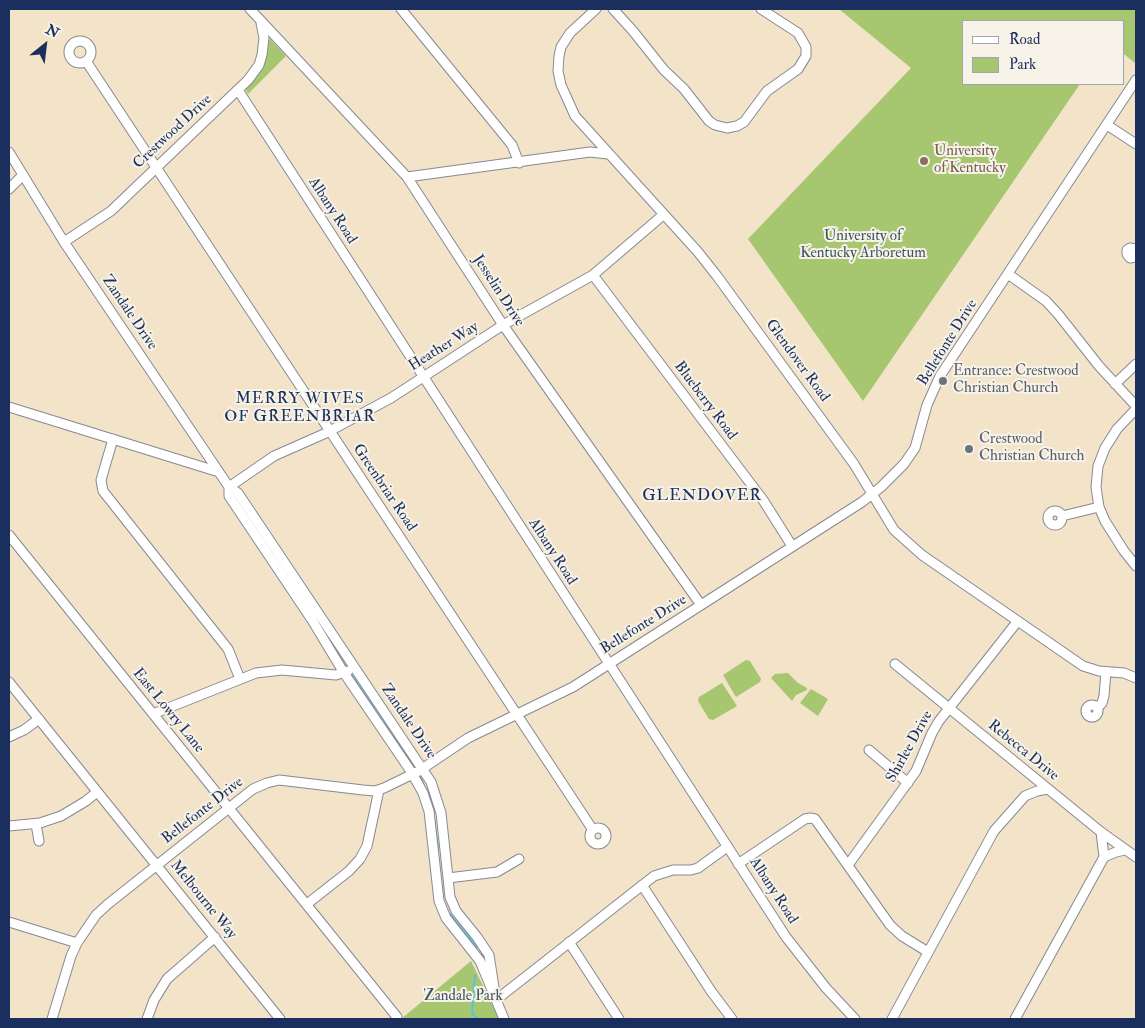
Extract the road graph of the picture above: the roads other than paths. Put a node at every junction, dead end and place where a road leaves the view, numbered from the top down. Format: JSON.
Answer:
{"nodes":[{"id":1,"x":250,"y":9,"type":"edge"},
{"id":2,"x":401,"y":9,"type":"edge"},
{"id":3,"x":596,"y":9,"type":"edge"},
{"id":4,"x":613,"y":9,"type":"edge"},
{"id":5,"x":762,"y":9,"type":"edge"},
{"id":6,"x":260,"y":20,"type":"junction"},
{"id":7,"x":86,"y":61,"type":"dead end"},
{"id":8,"x":1136,"y":80,"type":"edge"},
{"id":9,"x":238,"y":90,"type":"junction"},
{"id":10,"x":1107,"y":125,"type":"junction"},
{"id":11,"x":1136,"y":144,"type":"edge"},
{"id":12,"x":9,"y":152,"type":"edge"},
{"id":13,"x":608,"y":154,"type":"junction"},
{"id":14,"x":519,"y":163,"type":"junction"},
{"id":15,"x":156,"y":167,"type":"junction"},
{"id":16,"x":23,"y":175,"type":"junction"},
{"id":17,"x":407,"y":176,"type":"junction"},
{"id":18,"x":9,"y":190,"type":"edge"},
{"id":19,"x":663,"y":215,"type":"junction"},
{"id":20,"x":64,"y":242,"type":"junction"},
{"id":21,"x":1008,"y":274,"type":"junction"},
{"id":22,"x":593,"y":275,"type":"junction"},
{"id":23,"x":503,"y":326,"type":"junction"},
{"id":24,"x":1136,"y":364,"type":"edge"},
{"id":25,"x":423,"y":376,"type":"junction"},
{"id":26,"x":1115,"y":384,"type":"junction"},
{"id":27,"x":9,"y":407,"type":"edge"},
{"id":28,"x":1136,"y":407,"type":"edge"},
{"id":29,"x":330,"y":431,"type":"junction"},
{"id":30,"x":113,"y":439,"type":"junction"},
{"id":31,"x":219,"y":472,"type":"junction"},
{"id":32,"x":229,"y":487,"type":"junction"},
{"id":33,"x":873,"y":494,"type":"junction"},
{"id":34,"x":1099,"y":507,"type":"junction"},
{"id":35,"x":1062,"y":516,"type":"dead end"},
{"id":36,"x":9,"y":535,"type":"edge"},
{"id":37,"x":792,"y":546,"type":"junction"},
{"id":38,"x":1136,"y":566,"type":"edge"},
{"id":39,"x":701,"y":606,"type":"junction"},
{"id":40,"x":1017,"y":622,"type":"junction"},
{"id":41,"x":608,"y":664,"type":"junction"},
{"id":42,"x":895,"y":664,"type":"dead end"},
{"id":43,"x":355,"y":667,"type":"junction"},
{"id":44,"x":1106,"y":672,"type":"junction"},
{"id":45,"x":344,"y":673,"type":"junction"},
{"id":46,"x":240,"y":678,"type":"junction"},
{"id":47,"x":1136,"y":678,"type":"edge"},
{"id":48,"x":9,"y":682,"type":"edge"},
{"id":49,"x":1097,"y":708,"type":"dead end"},
{"id":50,"x":948,"y":709,"type":"junction"},
{"id":51,"x":153,"y":714,"type":"junction"},
{"id":52,"x":517,"y":714,"type":"junction"},
{"id":53,"x":38,"y":719,"type":"junction"},
{"id":54,"x":9,"y":737,"type":"edge"},
{"id":55,"x":869,"y":750,"type":"dead end"},
{"id":56,"x":423,"y":768,"type":"junction"},
{"id":57,"x":412,"y":773,"type":"junction"},
{"id":58,"x":1029,"y":774,"type":"junction"},
{"id":59,"x":908,"y":783,"type":"junction"},
{"id":60,"x":1048,"y":789,"type":"junction"},
{"id":61,"x":379,"y":790,"type":"junction"},
{"id":62,"x":97,"y":792,"type":"junction"},
{"id":63,"x":1025,"y":796,"type":"junction"},
{"id":64,"x":229,"y":808,"type":"junction"},
{"id":65,"x":36,"y":824,"type":"junction"},
{"id":66,"x":9,"y":826,"type":"edge"},
{"id":67,"x":593,"y":830,"type":"dead end"},
{"id":68,"x":1101,"y":832,"type":"junction"},
{"id":69,"x":39,"y":841,"type":"dead end"},
{"id":70,"x":727,"y":847,"type":"junction"},
{"id":71,"x":1126,"y":850,"type":"junction"},
{"id":72,"x":1104,"y":857,"type":"junction"},
{"id":73,"x":1136,"y":857,"type":"edge"},
{"id":74,"x":519,"y":859,"type":"dead end"},
{"id":75,"x":738,"y":864,"type":"junction"},
{"id":76,"x":156,"y":865,"type":"junction"},
{"id":77,"x":848,"y":865,"type":"junction"},
{"id":78,"x":448,"y":878,"type":"junction"},
{"id":79,"x":642,"y":885,"type":"junction"},
{"id":80,"x":307,"y":904,"type":"junction"},
{"id":81,"x":9,"y":922,"type":"edge"},
{"id":82,"x":215,"y":937,"type":"junction"},
{"id":83,"x":77,"y":942,"type":"junction"},
{"id":84,"x":569,"y":942,"type":"junction"},
{"id":85,"x":928,"y":952,"type":"junction"},
{"id":86,"x":496,"y":1000,"type":"junction"},
{"id":87,"x":397,"y":1017,"type":"dead end"},
{"id":88,"x":52,"y":1019,"type":"edge"},
{"id":89,"x":147,"y":1019,"type":"edge"},
{"id":90,"x":280,"y":1019,"type":"edge"},
{"id":91,"x":504,"y":1019,"type":"edge"},
{"id":92,"x":619,"y":1019,"type":"edge"},
{"id":93,"x":732,"y":1019,"type":"edge"},
{"id":94,"x":855,"y":1019,"type":"edge"},
{"id":95,"x":892,"y":1019,"type":"edge"},
{"id":96,"x":1015,"y":1019,"type":"edge"}],
"edges":[{"from":1,"to":6,"type":"street","name":"Jesselin Drive"},
{"from":2,"to":14,"type":"street"},
{"from":3,"to":13,"type":"street","name":"Glendover Road"},
{"from":4,"to":5,"type":"street"},
{"from":6,"to":9,"type":"street","name":"Crestwood Drive"},
{"from":6,"to":17,"type":"street","name":"Jesselin Drive"},
{"from":7,"to":15,"type":"street","name":"Greenbriar Road"},
{"from":8,"to":10,"type":"street","name":"Bellefonte Drive"},
{"from":9,"to":15,"type":"street","name":"Crestwood Drive"},
{"from":9,"to":25,"type":"street","name":"Albany Road"},
{"from":10,"to":11,"type":"street"},
{"from":10,"to":21,"type":"street","name":"Bellefonte Drive"},
{"from":12,"to":16,"type":"street","name":"Zandale Drive"},
{"from":13,"to":14,"type":"street"},
{"from":13,"to":19,"type":"street","name":"Glendover Road"},
{"from":14,"to":17,"type":"street"},
{"from":15,"to":20,"type":"street","name":"Crestwood Drive"},
{"from":15,"to":29,"type":"street","name":"Greenbriar Road"},
{"from":16,"to":18,"type":"street"},
{"from":16,"to":20,"type":"street","name":"Zandale Drive"},
{"from":17,"to":23,"type":"street","name":"Jesselin Drive"},
{"from":19,"to":22,"type":"street","name":"Heather Way"},
{"from":19,"to":33,"type":"street","name":"Glendover Road"},
{"from":20,"to":31,"type":"street","name":"Zandale Drive"},
{"from":21,"to":26,"type":"street"},
{"from":21,"to":33,"type":"street","name":"Bellefonte Drive"},
{"from":22,"to":23,"type":"street","name":"Heather Way"},
{"from":22,"to":37,"type":"street","name":"Blueberry Road"},
{"from":23,"to":25,"type":"street","name":"Heather Way"},
{"from":23,"to":39,"type":"street","name":"Jesselin Drive"},
{"from":24,"to":26,"type":"street"},
{"from":25,"to":29,"type":"street","name":"Heather Way"},
{"from":25,"to":41,"type":"street","name":"Albany Road"},
{"from":26,"to":28,"type":"street"},
{"from":27,"to":30,"type":"street"},
{"from":28,"to":34,"type":"street"},
{"from":29,"to":32,"type":"street","name":"Heather Way"},
{"from":29,"to":52,"type":"street","name":"Greenbriar Road"},
{"from":30,"to":31,"type":"street"},
{"from":30,"to":46,"type":"street"},
{"from":31,"to":32,"type":"street","name":"Zandale Drive"},
{"from":32,"to":43,"type":"street","name":"Zandale Drive"},
{"from":32,"to":45,"type":"street","name":"Zandale Drive"},
{"from":33,"to":37,"type":"street","name":"Bellefonte Drive"},
{"from":33,"to":40,"type":"street","name":"Glendover Road"},
{"from":34,"to":35,"type":"street"},
{"from":34,"to":38,"type":"street"},
{"from":36,"to":51,"type":"street","name":"East Lowry Lane"},
{"from":37,"to":39,"type":"street","name":"Bellefonte Drive"},
{"from":39,"to":41,"type":"street","name":"Bellefonte Drive"},
{"from":40,"to":44,"type":"street","name":"Glendover Road"},
{"from":40,"to":50,"type":"street","name":"Shirlee Drive"},
{"from":41,"to":52,"type":"street","name":"Bellefonte Drive"},
{"from":41,"to":70,"type":"street","name":"Albany Road"},
{"from":42,"to":50,"type":"street","name":"Rebecca Drive"},
{"from":43,"to":45,"type":"street"},
{"from":43,"to":56,"type":"street","name":"Zandale Drive"},
{"from":44,"to":47,"type":"street","name":"Glendover Road"},
{"from":44,"to":49,"type":"street"},
{"from":45,"to":46,"type":"street"},
{"from":45,"to":57,"type":"street","name":"Zandale Drive"},
{"from":46,"to":51,"type":"street"},
{"from":48,"to":53,"type":"street","name":"Melbourne Way"},
{"from":50,"to":58,"type":"street","name":"Rebecca Drive"},
{"from":50,"to":59,"type":"street","name":"Shirlee Drive"},
{"from":51,"to":64,"type":"street","name":"East Lowry Lane"},
{"from":52,"to":56,"type":"street","name":"Bellefonte Drive"},
{"from":52,"to":67,"type":"street","name":"Greenbriar Road"},
{"from":53,"to":54,"type":"street"},
{"from":53,"to":62,"type":"street","name":"Melbourne Way"},
{"from":55,"to":59,"type":"street"},
{"from":56,"to":57,"type":"street","name":"Bellefonte Drive"},
{"from":56,"to":78,"type":"street","name":"Zandale Drive"},
{"from":57,"to":61,"type":"street","name":"Bellefonte Drive"},
{"from":57,"to":86,"type":"street","name":"Zandale Drive"},
{"from":58,"to":60,"type":"street","name":"Rebecca Drive"},
{"from":58,"to":63,"type":"street"},
{"from":59,"to":77,"type":"street","name":"Shirlee Drive"},
{"from":60,"to":63,"type":"street"},
{"from":60,"to":68,"type":"street","name":"Rebecca Drive"},
{"from":61,"to":64,"type":"street","name":"Bellefonte Drive"},
{"from":61,"to":80,"type":"street"},
{"from":62,"to":65,"type":"street"},
{"from":62,"to":76,"type":"street","name":"Melbourne Way"},
{"from":63,"to":85,"type":"street"},
{"from":64,"to":76,"type":"street","name":"Bellefonte Drive"},
{"from":64,"to":80,"type":"street","name":"East Lowry Lane"},
{"from":65,"to":66,"type":"street"},
{"from":65,"to":69,"type":"street"},
{"from":68,"to":71,"type":"street","name":"Rebecca Drive"},
{"from":68,"to":72,"type":"street"},
{"from":70,"to":75,"type":"street","name":"Albany Road"},
{"from":70,"to":79,"type":"street"},
{"from":71,"to":72,"type":"street"},
{"from":71,"to":73,"type":"street","name":"Rebecca Drive"},
{"from":72,"to":96,"type":"street"},
{"from":74,"to":78,"type":"street"},
{"from":75,"to":77,"type":"street"},
{"from":75,"to":94,"type":"street","name":"Albany Road"},
{"from":76,"to":82,"type":"street","name":"Melbourne Way"},
{"from":76,"to":83,"type":"street","name":"Bellefonte Drive"},
{"from":77,"to":85,"type":"street"},
{"from":78,"to":86,"type":"street","name":"Zandale Drive"},
{"from":79,"to":84,"type":"street"},
{"from":79,"to":93,"type":"street"},
{"from":80,"to":87,"type":"street","name":"East Lowry Lane"},
{"from":81,"to":83,"type":"street"},
{"from":82,"to":89,"type":"street"},
{"from":82,"to":90,"type":"street","name":"Melbourne Way"},
{"from":83,"to":88,"type":"street","name":"Bellefonte Drive"},
{"from":84,"to":86,"type":"street"},
{"from":84,"to":92,"type":"street"},
{"from":85,"to":95,"type":"street"},
{"from":86,"to":91,"type":"street","name":"Zandale Drive"}]}
